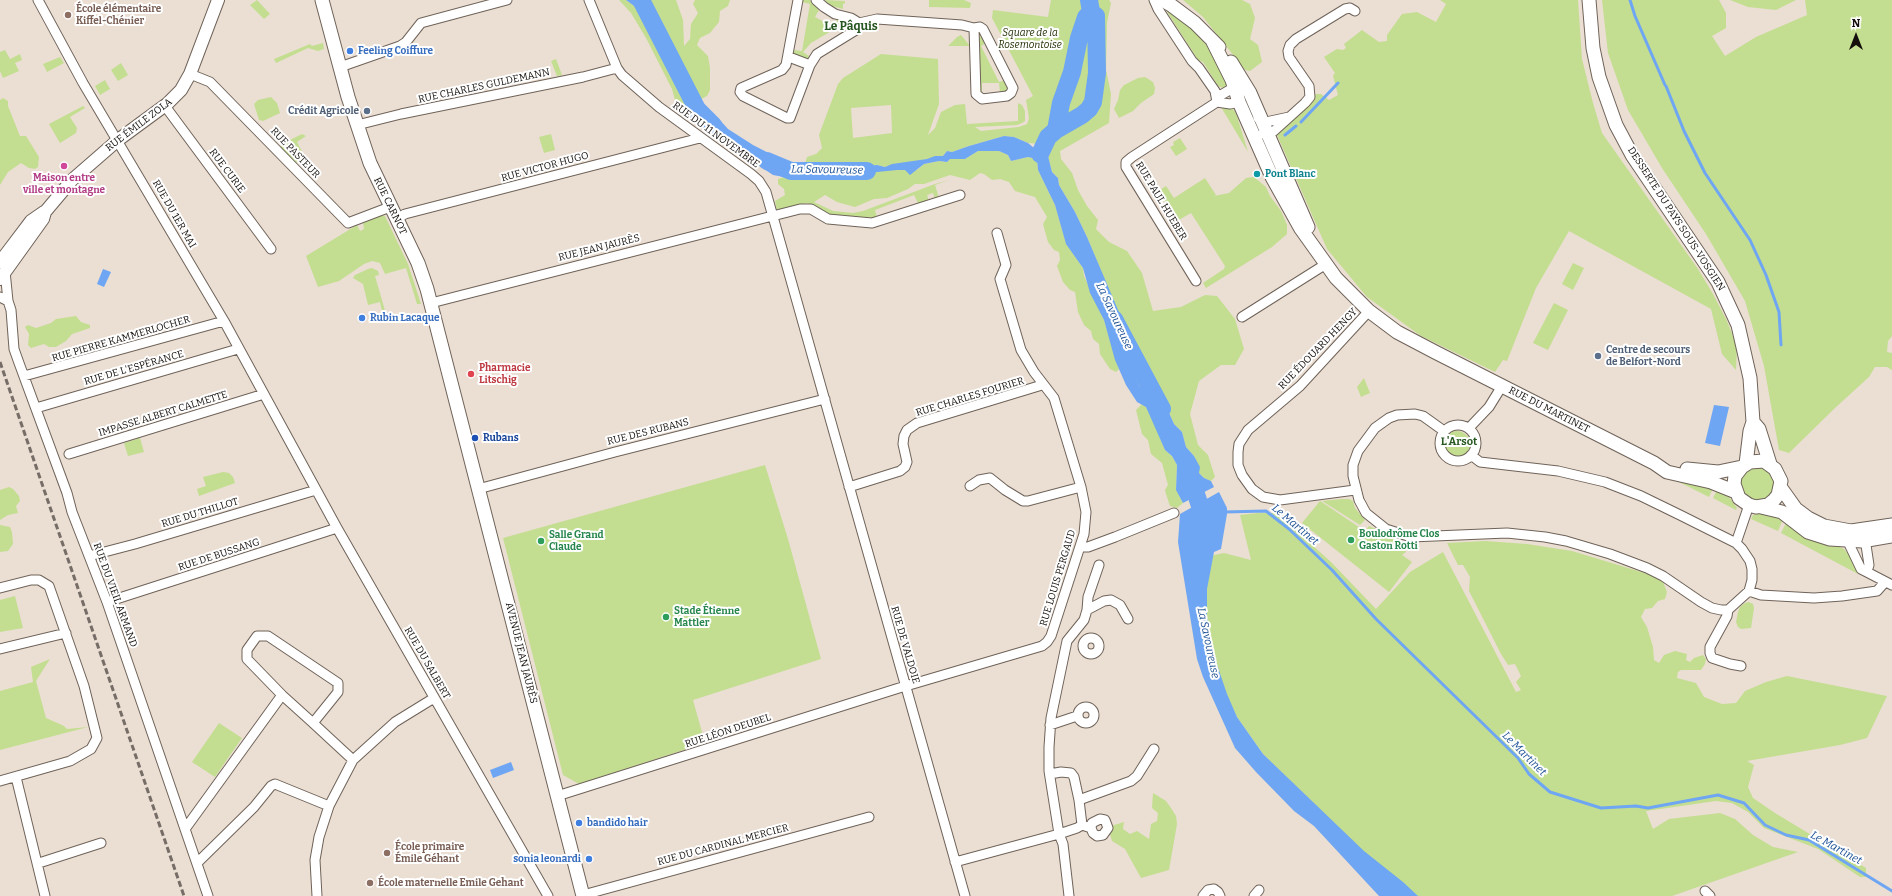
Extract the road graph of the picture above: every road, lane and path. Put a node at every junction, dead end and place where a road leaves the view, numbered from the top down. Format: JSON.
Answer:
{"nodes":[{"id":1,"x":38,"y":0,"type":"edge"},
{"id":2,"x":218,"y":0,"type":"edge"},
{"id":3,"x":322,"y":0,"type":"edge"},
{"id":4,"x":507,"y":0,"type":"edge"},
{"id":5,"x":590,"y":0,"type":"edge"},
{"id":6,"x":798,"y":0,"type":"edge"},
{"id":7,"x":816,"y":0,"type":"edge"},
{"id":8,"x":1154,"y":0,"type":"edge"},
{"id":9,"x":1162,"y":0,"type":"edge"},
{"id":10,"x":1589,"y":0,"type":"edge"},
{"id":11,"x":1356,"y":11,"type":"dead end"},
{"id":12,"x":859,"y":23,"type":"junction"},
{"id":13,"x":974,"y":28,"type":"junction"},
{"id":14,"x":1213,"y":42,"type":"junction"},
{"id":15,"x":789,"y":57,"type":"junction"},
{"id":16,"x":810,"y":65,"type":"junction"},
{"id":17,"x":340,"y":67,"type":"junction"},
{"id":18,"x":616,"y":68,"type":"junction"},
{"id":19,"x":190,"y":74,"type":"junction"},
{"id":20,"x":1234,"y":91,"type":"junction"},
{"id":21,"x":1217,"y":102,"type":"junction"},
{"id":22,"x":165,"y":106,"type":"junction"},
{"id":23,"x":1245,"y":115,"type":"junction"},
{"id":24,"x":1289,"y":117,"type":"junction"},
{"id":25,"x":1261,"y":121,"type":"junction"},
{"id":26,"x":357,"y":125,"type":"junction"},
{"id":27,"x":1267,"y":134,"type":"junction"},
{"id":28,"x":700,"y":138,"type":"junction"},
{"id":29,"x":118,"y":140,"type":"junction"},
{"id":30,"x":960,"y":195,"type":"dead end"},
{"id":31,"x":393,"y":213,"type":"junction"},
{"id":32,"x":773,"y":216,"type":"junction"},
{"id":33,"x":997,"y":233,"type":"dead end"},
{"id":34,"x":271,"y":249,"type":"dead end"},
{"id":35,"x":1318,"y":251,"type":"junction"},
{"id":36,"x":1326,"y":264,"type":"junction"},
{"id":37,"x":2,"y":271,"type":"edge"},
{"id":38,"x":1196,"y":281,"type":"dead end"},
{"id":39,"x":4,"y":299,"type":"edge"},
{"id":40,"x":431,"y":303,"type":"junction"},
{"id":41,"x":1369,"y":311,"type":"junction"},
{"id":42,"x":1242,"y":317,"type":"dead end"},
{"id":43,"x":224,"y":321,"type":"junction"},
{"id":44,"x":238,"y":349,"type":"junction"},
{"id":45,"x":24,"y":376,"type":"junction"},
{"id":46,"x":1042,"y":385,"type":"junction"},
{"id":47,"x":1502,"y":386,"type":"junction"},
{"id":48,"x":264,"y":394,"type":"junction"},
{"id":49,"x":824,"y":399,"type":"junction"},
{"id":50,"x":36,"y":408,"type":"junction"},
{"id":51,"x":458,"y":411,"type":"joint"},
{"id":52,"x":1753,"y":422,"type":"junction"},
{"id":53,"x":1469,"y":428,"type":"junction"},
{"id":54,"x":1444,"y":431,"type":"junction"},
{"id":55,"x":290,"y":440,"type":"joint"},
{"id":56,"x":69,"y":454,"type":"dead end"},
{"id":57,"x":1472,"y":455,"type":"junction"},
{"id":58,"x":1654,"y":463,"type":"junction"},
{"id":59,"x":1770,"y":464,"type":"junction"},
{"id":60,"x":1744,"y":465,"type":"junction"},
{"id":61,"x":970,"y":486,"type":"dead end"},
{"id":62,"x":849,"y":487,"type":"junction"},
{"id":63,"x":1081,"y":487,"type":"junction"},
{"id":64,"x":1781,"y":488,"type":"junction"},
{"id":65,"x":478,"y":489,"type":"junction"},
{"id":66,"x":316,"y":490,"type":"junction"},
{"id":67,"x":1355,"y":490,"type":"junction"},
{"id":68,"x":1736,"y":492,"type":"junction"},
{"id":69,"x":1755,"y":506,"type":"junction"},
{"id":70,"x":1174,"y":513,"type":"dead end"},
{"id":71,"x":1892,"y":525,"type":"edge"},
{"id":72,"x":337,"y":528,"type":"junction"},
{"id":73,"x":1850,"y":536,"type":"junction"},
{"id":74,"x":1892,"y":536,"type":"edge"},
{"id":75,"x":1866,"y":542,"type":"junction"},
{"id":76,"x":1736,"y":543,"type":"junction"},
{"id":77,"x":1080,"y":547,"type":"junction"},
{"id":78,"x":89,"y":556,"type":"junction"},
{"id":79,"x":1099,"y":565,"type":"dead end"},
{"id":80,"x":1867,"y":571,"type":"junction"},
{"id":81,"x":1889,"y":584,"type":"edge"},
{"id":82,"x":0,"y":588,"type":"edge"},
{"id":83,"x":1749,"y":591,"type":"junction"},
{"id":84,"x":107,"y":602,"type":"junction"},
{"id":85,"x":1087,"y":610,"type":"junction"},
{"id":86,"x":1728,"y":610,"type":"junction"},
{"id":87,"x":1128,"y":619,"type":"dead end"},
{"id":88,"x":66,"y":633,"type":"junction"},
{"id":89,"x":1051,"y":636,"type":"junction"},
{"id":90,"x":1069,"y":639,"type":"junction"},
{"id":91,"x":1083,"y":643,"type":"dead end"},
{"id":92,"x":0,"y":649,"type":"edge"},
{"id":93,"x":1741,"y":666,"type":"dead end"},
{"id":94,"x":905,"y":687,"type":"junction"},
{"id":95,"x":282,"y":696,"type":"junction"},
{"id":96,"x":434,"y":698,"type":"junction"},
{"id":97,"x":1077,"y":716,"type":"dead end"},
{"id":98,"x":313,"y":723,"type":"junction"},
{"id":99,"x":1050,"y":725,"type":"junction"},
{"id":100,"x":1154,"y":749,"type":"dead end"},
{"id":101,"x":353,"y":760,"type":"junction"},
{"id":102,"x":1050,"y":774,"type":"junction"},
{"id":103,"x":16,"y":777,"type":"junction"},
{"id":104,"x":0,"y":781,"type":"edge"},
{"id":105,"x":557,"y":796,"type":"junction"},
{"id":106,"x":1078,"y":800,"type":"junction"},
{"id":107,"x":329,"y":806,"type":"junction"},
{"id":108,"x":868,"y":817,"type":"dead end"},
{"id":109,"x":1082,"y":825,"type":"junction"},
{"id":110,"x":1091,"y":828,"type":"dead end"},
{"id":111,"x":185,"y":829,"type":"junction"},
{"id":112,"x":1059,"y":834,"type":"junction"},
{"id":113,"x":101,"y":843,"type":"dead end"},
{"id":114,"x":955,"y":862,"type":"junction"},
{"id":115,"x":38,"y":863,"type":"junction"},
{"id":116,"x":197,"y":863,"type":"junction"},
{"id":117,"x":583,"y":895,"type":"edge"},
{"id":118,"x":45,"y":896,"type":"edge"},
{"id":119,"x":208,"y":896,"type":"edge"},
{"id":120,"x":317,"y":896,"type":"edge"},
{"id":121,"x":548,"y":896,"type":"edge"},
{"id":122,"x":965,"y":896,"type":"edge"},
{"id":123,"x":1069,"y":896,"type":"edge"},
{"id":124,"x":1203,"y":896,"type":"edge"},
{"id":125,"x":1220,"y":896,"type":"edge"}],
"edges":[{"from":1,"to":29,"type":"street","name":"RUE DU 1ER MAI"},
{"from":2,"to":19,"type":"street","name":"RUE ÉMILE ZOLA"},
{"from":3,"to":17,"type":"main road","name":"RUE CARNOT"},
{"from":4,"to":17,"type":"street"},
{"from":5,"to":18,"type":"street","name":"RUE DU 11 NOVEMBRE"},
{"from":6,"to":15,"type":"street"},
{"from":7,"to":12,"type":"street"},
{"from":8,"to":21,"type":"street"},
{"from":9,"to":14,"type":"main road"},
{"from":10,"to":52,"type":"main road","name":"DESSERTE DU PAYS SOUS-VOSGIEN"},
{"from":11,"to":24,"type":"street"},
{"from":12,"to":13,"type":"street"},
{"from":12,"to":16,"type":"street"},
{"from":13,"to":13,"type":"street"},
{"from":14,"to":20,"type":"main road"},
{"from":14,"to":25,"type":"main road"},
{"from":15,"to":16,"type":"street"},
{"from":15,"to":16,"type":"street"},
{"from":17,"to":26,"type":"main road","name":"RUE CARNOT"},
{"from":18,"to":26,"type":"street","name":"RUE CHARLES GULDEMANN"},
{"from":18,"to":28,"type":"street","name":"RUE DU 11 NOVEMBRE"},
{"from":19,"to":22,"type":"street","name":"RUE ÉMILE ZOLA"},
{"from":19,"to":31,"type":"street","name":"RUE PASTEUR"},
{"from":20,"to":21,"type":"street"},
{"from":20,"to":21,"type":"street"},
{"from":20,"to":23,"type":"main road"},
{"from":20,"to":25,"type":"street"},
{"from":21,"to":38,"type":"street","name":"RUE PAUL HUEBER"},
{"from":22,"to":29,"type":"street","name":"RUE ÉMILE ZOLA"},
{"from":22,"to":34,"type":"street","name":"RUE CURIE"},
{"from":23,"to":27,"type":"street"},
{"from":23,"to":35,"type":"main road"},
{"from":24,"to":25,"type":"street"},
{"from":24,"to":27,"type":"street"},
{"from":25,"to":27,"type":"main road"},
{"from":26,"to":31,"type":"main road","name":"RUE CARNOT"},
{"from":27,"to":35,"type":"main road"},
{"from":28,"to":31,"type":"street","name":"RUE VICTOR HUGO"},
{"from":28,"to":32,"type":"street","name":"RUE DU 11 NOVEMBRE"},
{"from":29,"to":37,"type":"street","name":"RUE ÉMILE ZOLA"},
{"from":29,"to":43,"type":"street","name":"RUE DU 1ER MAI"},
{"from":30,"to":32,"type":"street","name":"RUE JEAN JAURÈS"},
{"from":31,"to":40,"type":"main road","name":"RUE CARNOT"},
{"from":32,"to":40,"type":"street","name":"RUE JEAN JAURÈS"},
{"from":32,"to":49,"type":"street","name":"RUE DU 11 NOVEMBRE"},
{"from":33,"to":46,"type":"street","name":"RUE LOUIS PERGAUD"},
{"from":35,"to":36,"type":"main road","name":"RUE DU MARTINET"},
{"from":36,"to":41,"type":"main road","name":"RUE DU MARTINET"},
{"from":36,"to":42,"type":"street"},
{"from":37,"to":39,"type":"street","name":"RUE DU VIEIL ARMAND"},
{"from":39,"to":45,"type":"street","name":"RUE DU VIEIL ARMAND"},
{"from":40,"to":51,"type":"main road","name":"RUE CARNOT"},
{"from":41,"to":47,"type":"main road","name":"RUE DU MARTINET"},
{"from":41,"to":67,"type":"street","name":"RUE ÉDOUARD HENGY"},
{"from":43,"to":44,"type":"street","name":"RUE DU 1ER MAI"},
{"from":43,"to":45,"type":"street","name":"RUE PIERRE KAMMERLOCHER"},
{"from":44,"to":48,"type":"street","name":"RUE DU 1ER MAI"},
{"from":44,"to":50,"type":"street","name":"RUE DE L'ESPÉRANCE"},
{"from":45,"to":50,"type":"street","name":"RUE DU VIEIL ARMAND"},
{"from":46,"to":62,"type":"street","name":"RUE CHARLES FOURIER"},
{"from":46,"to":63,"type":"street","name":"RUE LOUIS PERGAUD"},
{"from":47,"to":53,"type":"street"},
{"from":47,"to":58,"type":"main road","name":"RUE DU MARTINET"},
{"from":48,"to":55,"type":"street","name":"RUE DU 1ER MAI"},
{"from":48,"to":56,"type":"street","name":"IMPASSE ALBERT CALMETTE"},
{"from":49,"to":62,"type":"street","name":"RUE DE VALDOIE"},
{"from":49,"to":65,"type":"street","name":"RUE DES RUBANS"},
{"from":50,"to":78,"type":"street","name":"RUE DU VIEIL ARMAND"},
{"from":51,"to":65,"type":"main road","name":"AVENUE JEAN JAURÈS"},
{"from":52,"to":59,"type":"main road"},
{"from":52,"to":60,"type":"main road","name":"DESSERTE DU PAYS SOUS-VOSGIEN"},
{"from":53,"to":54,"type":"street"},
{"from":53,"to":57,"type":"street"},
{"from":54,"to":57,"type":"street"},
{"from":54,"to":67,"type":"street"},
{"from":55,"to":66,"type":"street","name":"RUE DU SALBERT"},
{"from":57,"to":76,"type":"street"},
{"from":58,"to":60,"type":"main road"},
{"from":58,"to":68,"type":"main road","name":"RUE DU MARTINET"},
{"from":59,"to":60,"type":"main road"},
{"from":59,"to":64,"type":"main road"},
{"from":60,"to":68,"type":"main road"},
{"from":61,"to":63,"type":"street"},
{"from":62,"to":94,"type":"street","name":"RUE DE VALDOIE"},
{"from":63,"to":77,"type":"street","name":"RUE LOUIS PERGAUD"},
{"from":64,"to":69,"type":"main road"},
{"from":64,"to":73,"type":"main road"},
{"from":65,"to":105,"type":"main road","name":"AVENUE JEAN JAURÈS"},
{"from":66,"to":72,"type":"street","name":"RUE DU SALBERT"},
{"from":66,"to":78,"type":"street","name":"RUE DU THILLOT"},
{"from":67,"to":86,"type":"street"},
{"from":68,"to":69,"type":"main road"},
{"from":69,"to":73,"type":"main road"},
{"from":69,"to":76,"type":"street"},
{"from":70,"to":77,"type":"street"},
{"from":71,"to":73,"type":"main road"},
{"from":72,"to":84,"type":"street","name":"RUE DE BUSSANG"},
{"from":72,"to":96,"type":"street","name":"RUE DU SALBERT"},
{"from":73,"to":75,"type":"main road"},
{"from":73,"to":80,"type":"street"},
{"from":74,"to":75,"type":"main road"},
{"from":75,"to":80,"type":"street"},
{"from":76,"to":83,"type":"street"},
{"from":77,"to":89,"type":"street","name":"RUE LOUIS PERGAUD"},
{"from":78,"to":84,"type":"street","name":"RUE DU VIEIL ARMAND"},
{"from":79,"to":85,"type":"street"},
{"from":80,"to":81,"type":"street"},
{"from":81,"to":83,"type":"street"},
{"from":82,"to":88,"type":"street"},
{"from":83,"to":86,"type":"street"},
{"from":84,"to":111,"type":"street","name":"RUE DU VIEIL ARMAND"},
{"from":85,"to":87,"type":"street"},
{"from":85,"to":90,"type":"street"},
{"from":86,"to":93,"type":"street"},
{"from":88,"to":92,"type":"street"},
{"from":88,"to":103,"type":"street"},
{"from":89,"to":90,"type":"street"},
{"from":89,"to":94,"type":"street","name":"RUE LOUIS PERGAUD"},
{"from":90,"to":91,"type":"street"},
{"from":90,"to":99,"type":"street"},
{"from":94,"to":105,"type":"street","name":"RUE LÉON DEUBEL"},
{"from":94,"to":114,"type":"street","name":"RUE DE VALDOIE"},
{"from":95,"to":98,"type":"street"},
{"from":95,"to":98,"type":"street"},
{"from":95,"to":111,"type":"street"},
{"from":96,"to":101,"type":"street"},
{"from":96,"to":121,"type":"street","name":"RUE DU SALBERT"},
{"from":97,"to":99,"type":"street"},
{"from":98,"to":101,"type":"street"},
{"from":99,"to":102,"type":"street"},
{"from":100,"to":106,"type":"street"},
{"from":101,"to":107,"type":"street"},
{"from":102,"to":106,"type":"street"},
{"from":102,"to":112,"type":"street"},
{"from":103,"to":104,"type":"street"},
{"from":103,"to":115,"type":"street"},
{"from":105,"to":117,"type":"main road","name":"AVENUE JEAN JAURÈS"},
{"from":106,"to":109,"type":"street"},
{"from":107,"to":116,"type":"street"},
{"from":107,"to":120,"type":"street"},
{"from":108,"to":117,"type":"street","name":"RUE DU CARDINAL MERCIER"},
{"from":109,"to":110,"type":"street"},
{"from":109,"to":112,"type":"street"},
{"from":111,"to":116,"type":"street","name":"RUE DU VIEIL ARMAND"},
{"from":112,"to":114,"type":"street"},
{"from":112,"to":123,"type":"street"},
{"from":113,"to":115,"type":"street"},
{"from":114,"to":122,"type":"street","name":"RUE DE VALDOIE"},
{"from":115,"to":118,"type":"street"},
{"from":116,"to":119,"type":"street","name":"RUE DU VIEIL ARMAND"},
{"from":124,"to":125,"type":"street"}]}
